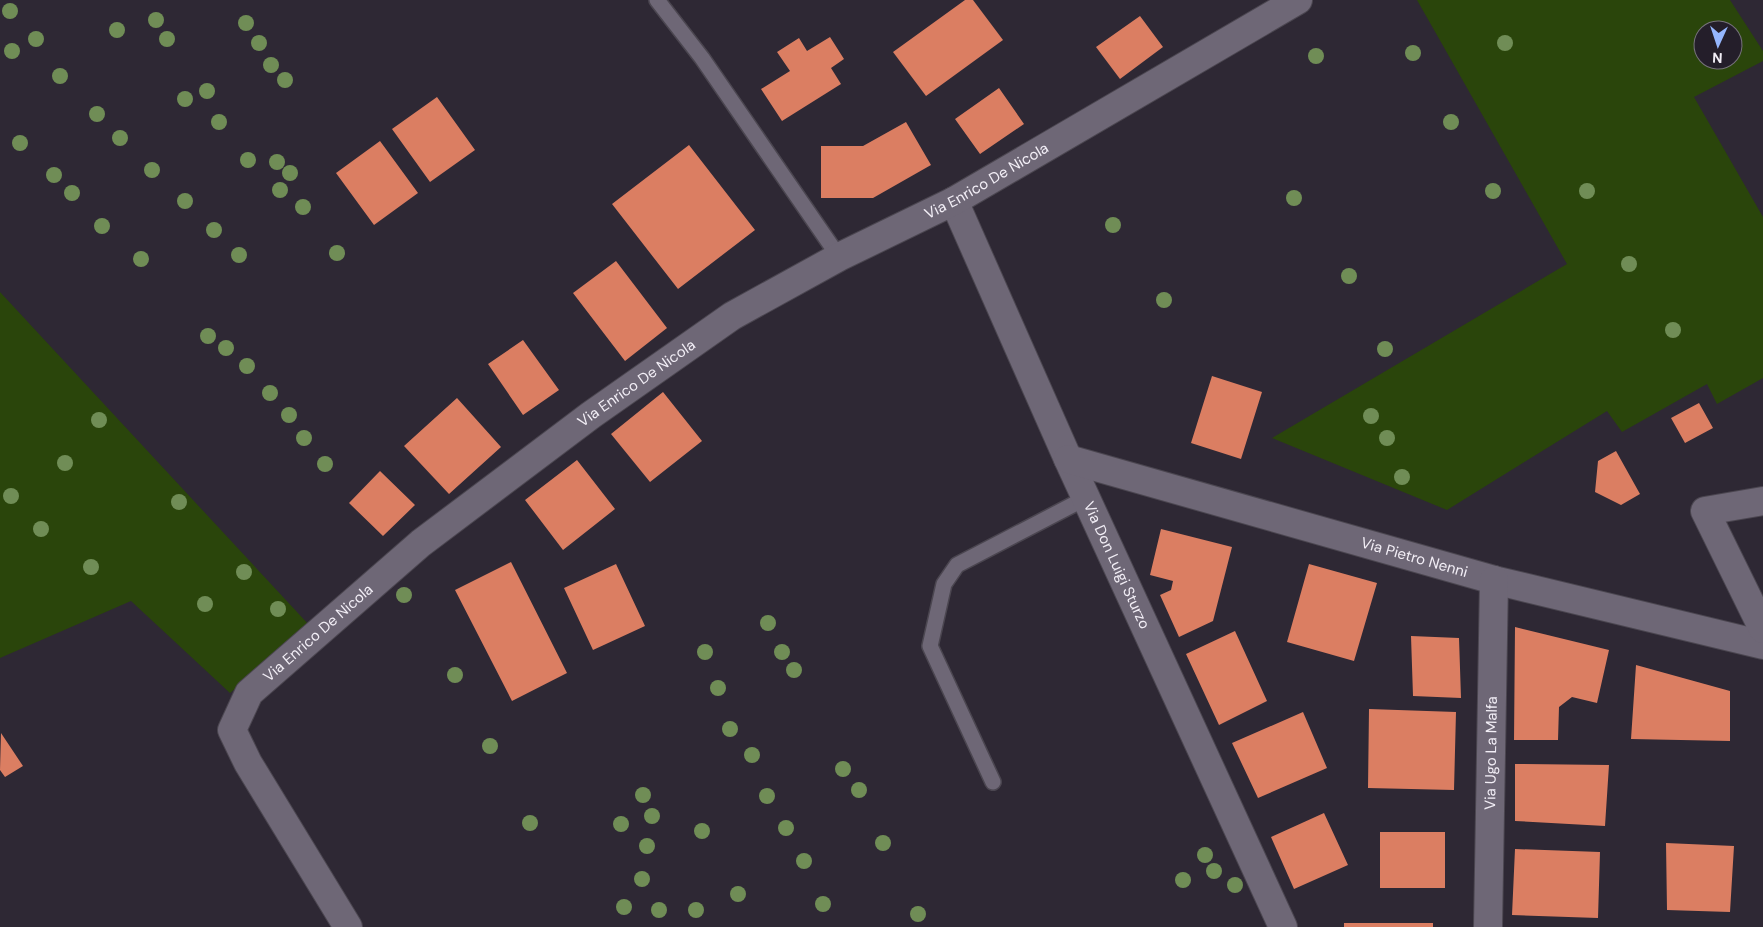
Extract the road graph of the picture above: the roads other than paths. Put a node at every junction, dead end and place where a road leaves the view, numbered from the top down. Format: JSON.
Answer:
{"nodes":[{"id":1,"x":656,"y":0,"type":"edge"},
{"id":2,"x":1298,"y":0,"type":"edge"},
{"id":3,"x":954,"y":201,"type":"junction"},
{"id":4,"x":839,"y":256,"type":"junction"},
{"id":5,"x":1068,"y":458,"type":"junction"},
{"id":6,"x":1086,"y":498,"type":"junction"},
{"id":7,"x":1763,"y":501,"type":"edge"},
{"id":8,"x":1494,"y":580,"type":"junction"},
{"id":9,"x":1763,"y":630,"type":"edge"},
{"id":10,"x":1763,"y":646,"type":"edge"},
{"id":11,"x":993,"y":782,"type":"dead end"},
{"id":12,"x":348,"y":927,"type":"edge"},
{"id":13,"x":1283,"y":927,"type":"edge"},
{"id":14,"x":1488,"y":927,"type":"edge"}],
"edges":[{"from":1,"to":4,"type":"lane"},
{"from":2,"to":3,"type":"street","name":"Via Enrico De Nicola"},
{"from":3,"to":4,"type":"street","name":"Via Enrico De Nicola"},
{"from":3,"to":5,"type":"street","name":"Via Don Luigi Sturzo"},
{"from":4,"to":12,"type":"street","name":"Via Enrico De Nicola"},
{"from":5,"to":6,"type":"street","name":"Via Don Luigi Sturzo"},
{"from":5,"to":8,"type":"street","name":"Via Pietro Nenni"},
{"from":6,"to":11,"type":"lane"},
{"from":6,"to":13,"type":"street","name":"Via Don Luigi Sturzo"},
{"from":7,"to":9,"type":"street"},
{"from":8,"to":10,"type":"street","name":"Via Pietro Nenni"},
{"from":8,"to":14,"type":"street","name":"Via Ugo La Malfa"}]}
